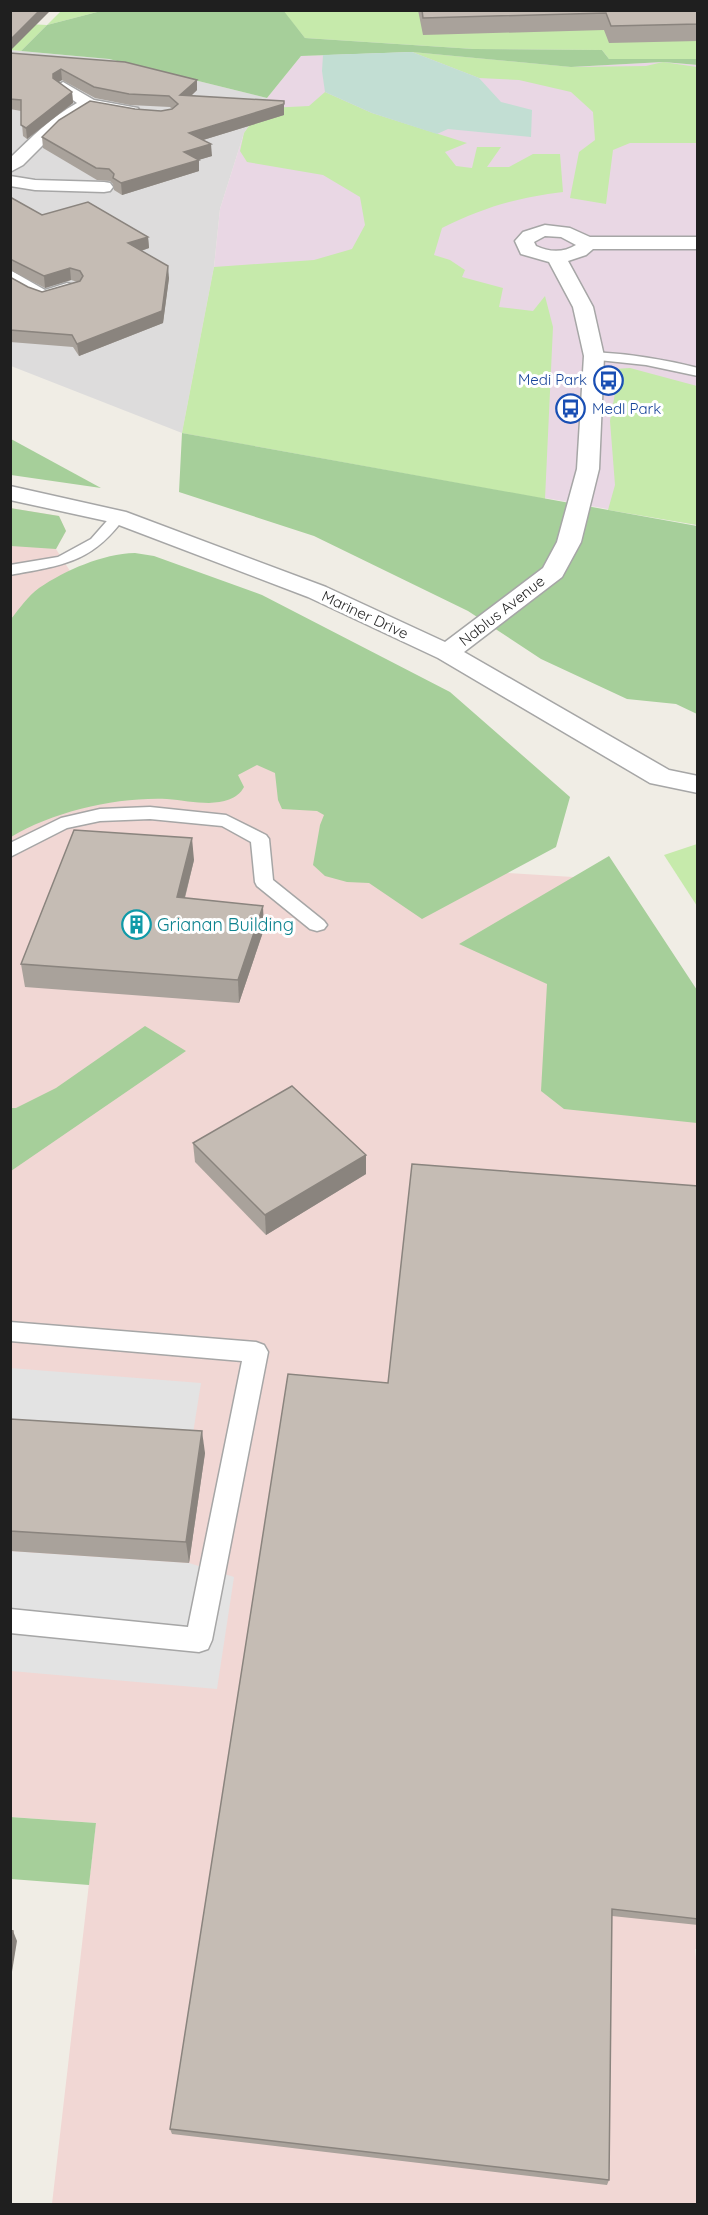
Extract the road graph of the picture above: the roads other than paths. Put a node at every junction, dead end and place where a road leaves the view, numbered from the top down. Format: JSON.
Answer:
{"nodes":[{"id":1,"x":63,"y":87,"type":"edge"},
{"id":2,"x":89,"y":104,"type":"junction"},
{"id":3,"x":149,"y":113,"type":"edge"},
{"id":4,"x":10,"y":167,"type":"edge"},
{"id":5,"x":10,"y":180,"type":"edge"},
{"id":6,"x":104,"y":187,"type":"edge"},
{"id":7,"x":585,"y":243,"type":"junction"},
{"id":8,"x":698,"y":243,"type":"edge"},
{"id":9,"x":556,"y":257,"type":"junction"},
{"id":10,"x":10,"y":276,"type":"edge"},
{"id":11,"x":72,"y":288,"type":"edge"},
{"id":12,"x":594,"y":356,"type":"junction"},
{"id":13,"x":698,"y":372,"type":"edge"},
{"id":14,"x":10,"y":493,"type":"edge"},
{"id":15,"x":118,"y":517,"type":"junction"},
{"id":16,"x":10,"y":570,"type":"edge"},
{"id":17,"x":447,"y":653,"type":"junction"},
{"id":18,"x":698,"y":785,"type":"edge"},
{"id":19,"x":10,"y":851,"type":"edge"},
{"id":20,"x":317,"y":925,"type":"dead end"},
{"id":21,"x":10,"y":1331,"type":"edge"},
{"id":22,"x":10,"y":1621,"type":"edge"}],
"edges":[{"from":1,"to":2,"type":"street"},
{"from":2,"to":3,"type":"street"},
{"from":2,"to":4,"type":"street"},
{"from":5,"to":6,"type":"street"},
{"from":7,"to":8,"type":"street"},
{"from":7,"to":9,"type":"street"},
{"from":7,"to":9,"type":"street"},
{"from":9,"to":12,"type":"street","name":"Nablus Avenue"},
{"from":10,"to":11,"type":"street"},
{"from":12,"to":13,"type":"lane"},
{"from":12,"to":17,"type":"street","name":"Nablus Avenue"},
{"from":14,"to":15,"type":"street","name":"Mariner Drive"},
{"from":15,"to":16,"type":"lane"},
{"from":15,"to":17,"type":"street","name":"Mariner Drive"},
{"from":17,"to":18,"type":"street","name":"Mariner Drive"},
{"from":19,"to":20,"type":"lane"},
{"from":21,"to":22,"type":"lane"}]}
